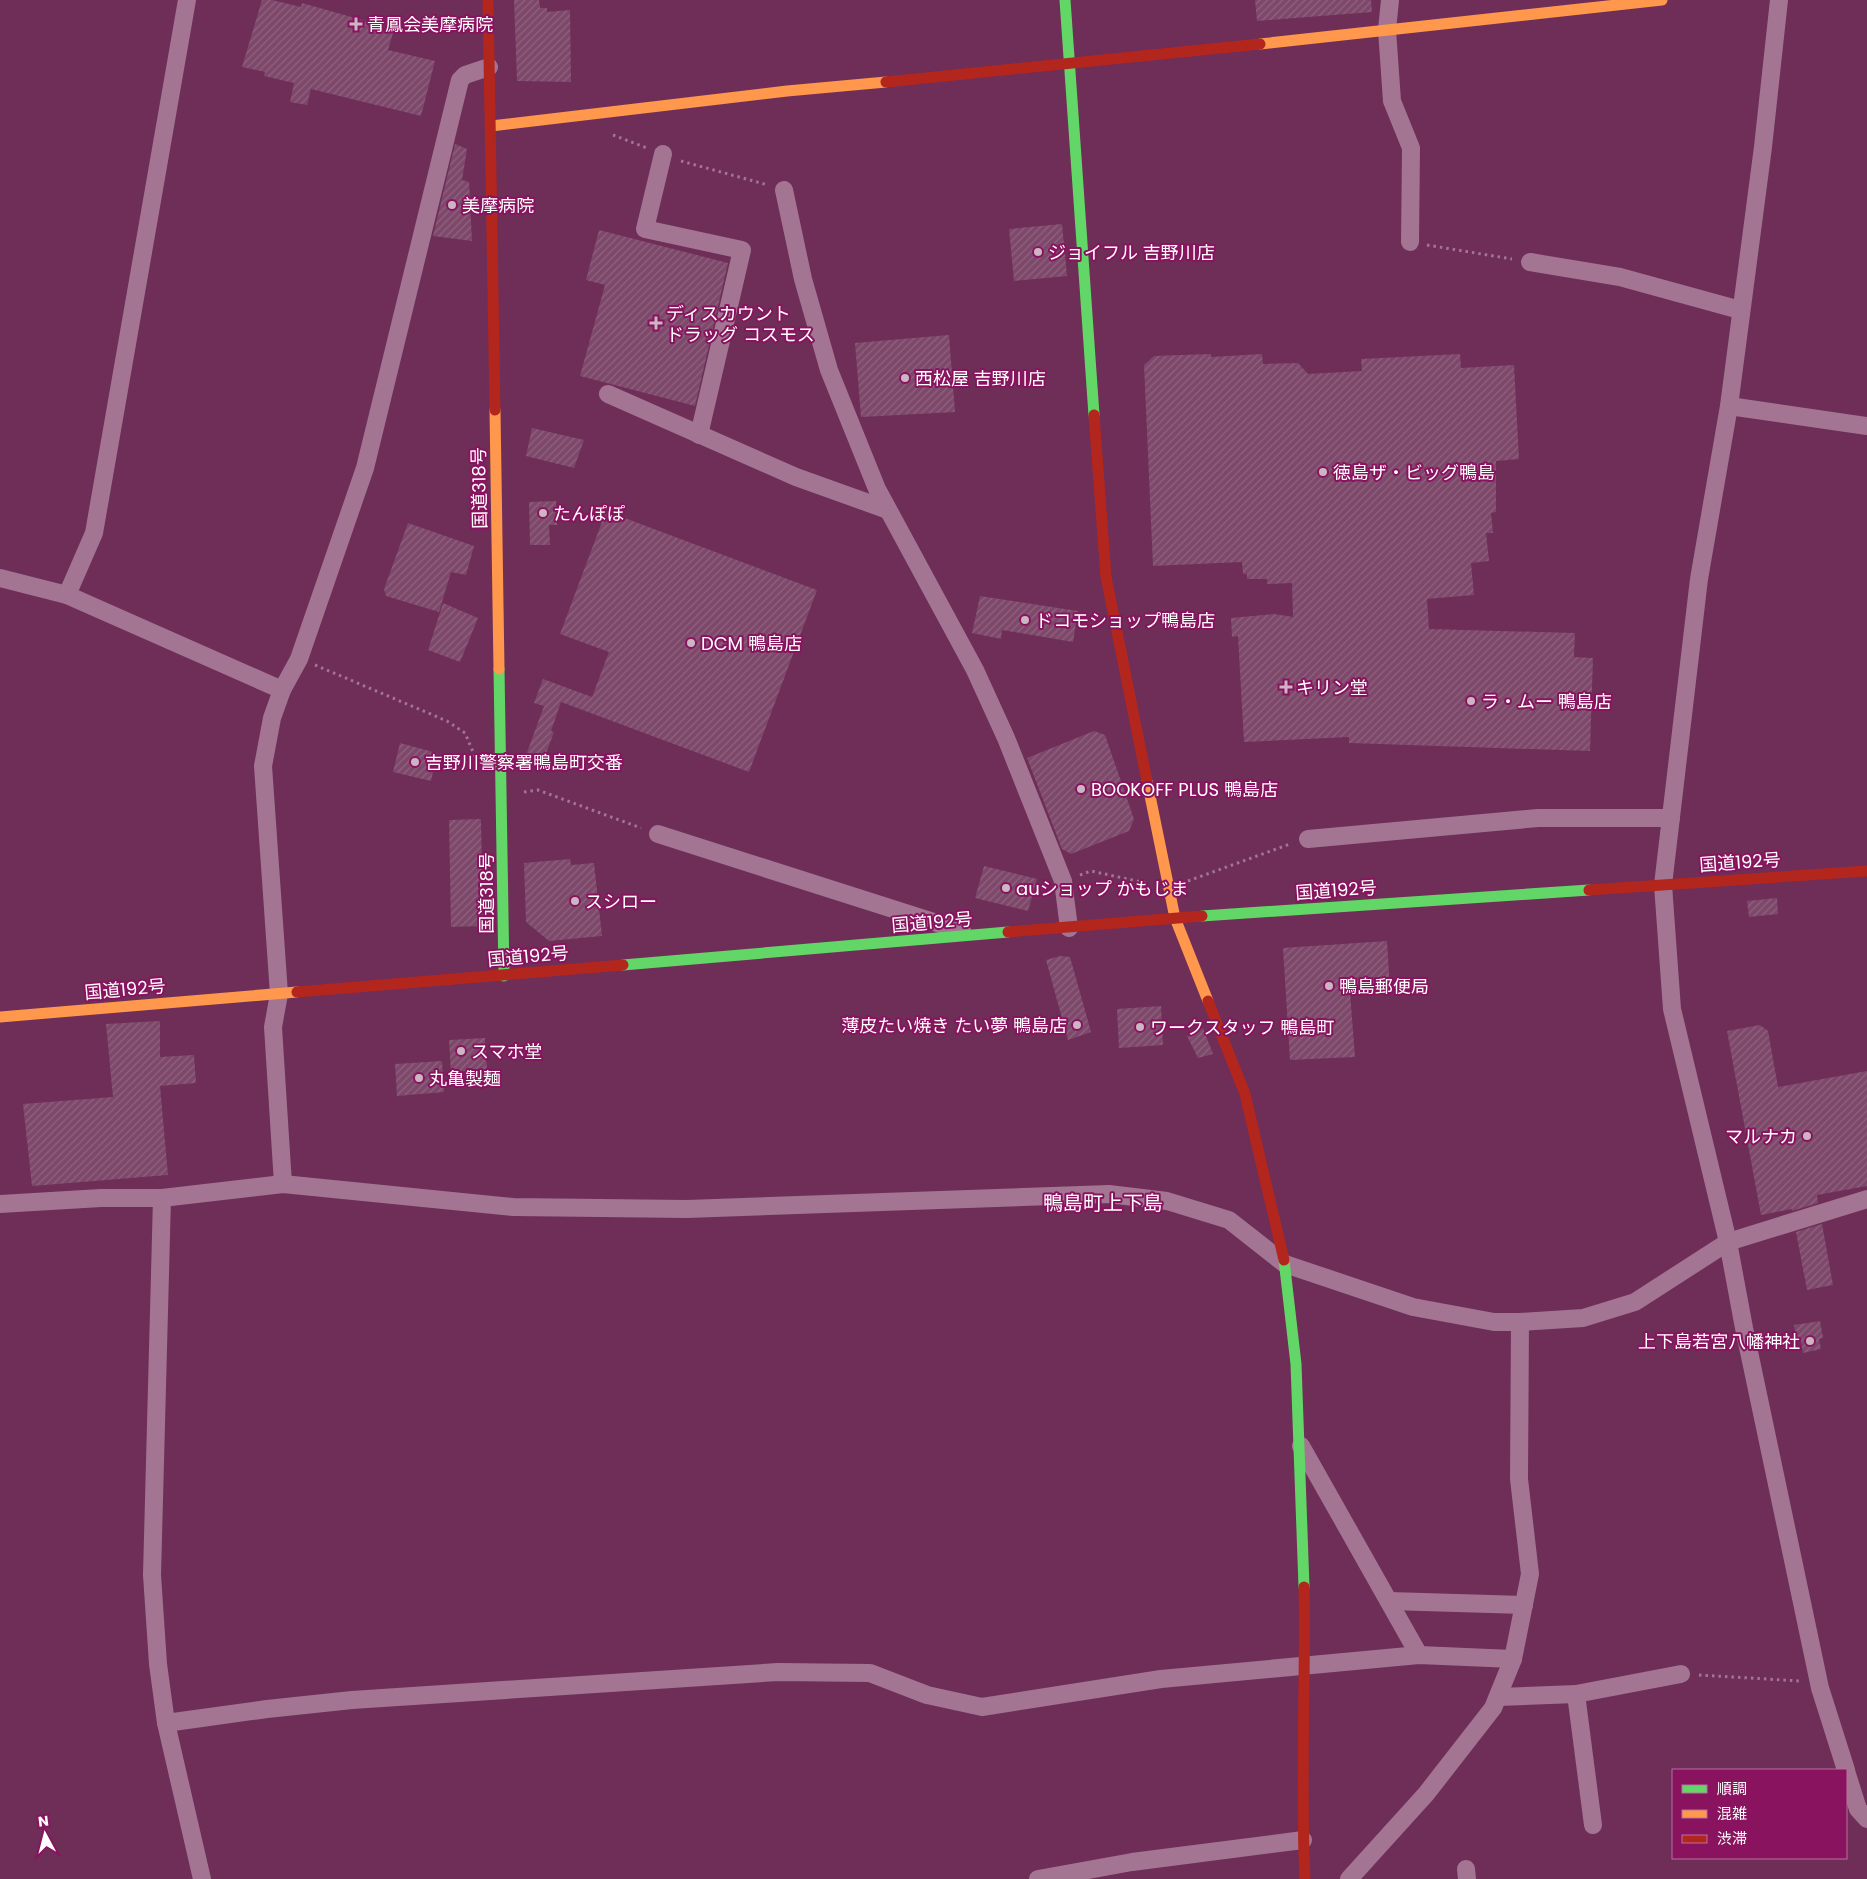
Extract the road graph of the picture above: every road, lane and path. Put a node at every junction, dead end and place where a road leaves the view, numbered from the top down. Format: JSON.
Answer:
{"nodes":[{"id":1,"x":187,"y":0,"type":"edge"},
{"id":2,"x":488,"y":0,"type":"edge"},
{"id":3,"x":1065,"y":0,"type":"edge"},
{"id":4,"x":1390,"y":0,"type":"edge"},
{"id":5,"x":1662,"y":0,"type":"edge"},
{"id":6,"x":1779,"y":0,"type":"edge"},
{"id":7,"x":1386,"y":30,"type":"junction"},
{"id":8,"x":1069,"y":65,"type":"junction"},
{"id":9,"x":489,"y":67,"type":"junction"},
{"id":10,"x":491,"y":126,"type":"junction"},
{"id":11,"x":663,"y":154,"type":"dead end"},
{"id":12,"x":784,"y":190,"type":"dead end"},
{"id":13,"x":1410,"y":242,"type":"joint"},
{"id":14,"x":1530,"y":262,"type":"joint"},
{"id":15,"x":1740,"y":310,"type":"junction"},
{"id":16,"x":608,"y":394,"type":"dead end"},
{"id":17,"x":1729,"y":406,"type":"junction"},
{"id":18,"x":1867,"y":426,"type":"edge"},
{"id":19,"x":700,"y":435,"type":"junction"},
{"id":20,"x":888,"y":510,"type":"junction"},
{"id":21,"x":0,"y":578,"type":"edge"},
{"id":22,"x":66,"y":595,"type":"junction"},
{"id":23,"x":282,"y":690,"type":"junction"},
{"id":24,"x":1671,"y":818,"type":"junction"},
{"id":25,"x":658,"y":834,"type":"dead end"},
{"id":26,"x":1308,"y":838,"type":"joint"},
{"id":27,"x":1867,"y":871,"type":"edge"},
{"id":28,"x":1063,"y":881,"type":"junction"},
{"id":29,"x":1663,"y":884,"type":"junction"},
{"id":30,"x":1169,"y":888,"type":"junction"},
{"id":31,"x":1175,"y":918,"type":"junction"},
{"id":32,"x":1069,"y":928,"type":"junction"},
{"id":33,"x":979,"y":936,"type":"junction"},
{"id":34,"x":504,"y":976,"type":"junction"},
{"id":35,"x":279,"y":994,"type":"junction"},
{"id":36,"x":0,"y":1017,"type":"edge"},
{"id":37,"x":283,"y":1184,"type":"junction"},
{"id":38,"x":162,"y":1198,"type":"junction"},
{"id":39,"x":1867,"y":1199,"type":"edge"},
{"id":40,"x":0,"y":1204,"type":"edge"},
{"id":41,"x":1728,"y":1242,"type":"junction"},
{"id":42,"x":1285,"y":1264,"type":"junction"},
{"id":43,"x":1520,"y":1322,"type":"junction"},
{"id":44,"x":1300,"y":1444,"type":"junction"},
{"id":45,"x":1389,"y":1601,"type":"junction"},
{"id":46,"x":1524,"y":1605,"type":"junction"},
{"id":47,"x":1419,"y":1655,"type":"junction"},
{"id":48,"x":1513,"y":1659,"type":"junction"},
{"id":49,"x":1306,"y":1666,"type":"junction"},
{"id":50,"x":1681,"y":1674,"type":"joint"},
{"id":51,"x":1818,"y":1682,"type":"junction"},
{"id":52,"x":1576,"y":1694,"type":"junction"},
{"id":53,"x":1498,"y":1697,"type":"junction"},
{"id":54,"x":166,"y":1723,"type":"junction"},
{"id":55,"x":1845,"y":1769,"type":"edge"},
{"id":56,"x":1847,"y":1774,"type":"edge"},
{"id":57,"x":1867,"y":1819,"type":"edge"},
{"id":58,"x":1593,"y":1825,"type":"dead end"},
{"id":59,"x":1303,"y":1840,"type":"junction"},
{"id":60,"x":202,"y":1879,"type":"edge"},
{"id":61,"x":1038,"y":1879,"type":"edge"},
{"id":62,"x":1305,"y":1879,"type":"edge"},
{"id":63,"x":1349,"y":1879,"type":"edge"}],
"edges":[{"from":1,"to":22,"type":"street"},
{"from":2,"to":9,"type":"main road","name":"国道318号"},
{"from":3,"to":8,"type":"main road"},
{"from":4,"to":7,"type":"street"},
{"from":5,"to":7,"type":"main road"},
{"from":6,"to":15,"type":"street"},
{"from":7,"to":8,"type":"main road"},
{"from":7,"to":13,"type":"street"},
{"from":8,"to":10,"type":"main road"},
{"from":8,"to":30,"type":"main road"},
{"from":9,"to":10,"type":"main road","name":"国道318号"},
{"from":9,"to":23,"type":"street"},
{"from":10,"to":34,"type":"main road","name":"国道318号"},
{"from":11,"to":19,"type":"street"},
{"from":12,"to":20,"type":"street"},
{"from":13,"to":14,"type":"path"},
{"from":14,"to":15,"type":"street"},
{"from":15,"to":17,"type":"street"},
{"from":16,"to":19,"type":"street"},
{"from":17,"to":18,"type":"street"},
{"from":17,"to":24,"type":"street"},
{"from":19,"to":20,"type":"street"},
{"from":20,"to":28,"type":"street"},
{"from":21,"to":22,"type":"street"},
{"from":22,"to":23,"type":"street"},
{"from":23,"to":35,"type":"street"},
{"from":24,"to":26,"type":"street"},
{"from":24,"to":29,"type":"street"},
{"from":25,"to":33,"type":"street"},
{"from":26,"to":30,"type":"path"},
{"from":27,"to":29,"type":"main road","name":"国道192号"},
{"from":28,"to":30,"type":"path"},
{"from":28,"to":32,"type":"street"},
{"from":29,"to":31,"type":"main road","name":"国道192号"},
{"from":29,"to":41,"type":"street"},
{"from":30,"to":31,"type":"main road"},
{"from":31,"to":32,"type":"main road","name":"国道192号"},
{"from":31,"to":42,"type":"main road"},
{"from":32,"to":33,"type":"main road","name":"国道192号"},
{"from":33,"to":34,"type":"main road","name":"国道192号"},
{"from":34,"to":35,"type":"main road","name":"国道192号"},
{"from":35,"to":36,"type":"main road","name":"国道192号"},
{"from":35,"to":37,"type":"street"},
{"from":37,"to":38,"type":"street"},
{"from":37,"to":42,"type":"street"},
{"from":38,"to":40,"type":"street"},
{"from":38,"to":54,"type":"street"},
{"from":39,"to":41,"type":"street"},
{"from":41,"to":43,"type":"street"},
{"from":41,"to":51,"type":"street"},
{"from":42,"to":43,"type":"street"},
{"from":42,"to":44,"type":"main road"},
{"from":43,"to":46,"type":"street"},
{"from":44,"to":45,"type":"street"},
{"from":44,"to":49,"type":"main road"},
{"from":45,"to":46,"type":"street"},
{"from":45,"to":47,"type":"street"},
{"from":46,"to":48,"type":"street"},
{"from":47,"to":48,"type":"street"},
{"from":47,"to":49,"type":"street"},
{"from":48,"to":53,"type":"street"},
{"from":49,"to":54,"type":"street"},
{"from":49,"to":59,"type":"main road"},
{"from":50,"to":51,"type":"path"},
{"from":50,"to":52,"type":"street"},
{"from":51,"to":55,"type":"street"},
{"from":52,"to":53,"type":"street"},
{"from":52,"to":58,"type":"street"},
{"from":53,"to":63,"type":"street"},
{"from":54,"to":60,"type":"street"},
{"from":56,"to":57,"type":"street"},
{"from":59,"to":61,"type":"street"},
{"from":59,"to":62,"type":"main road"}]}
